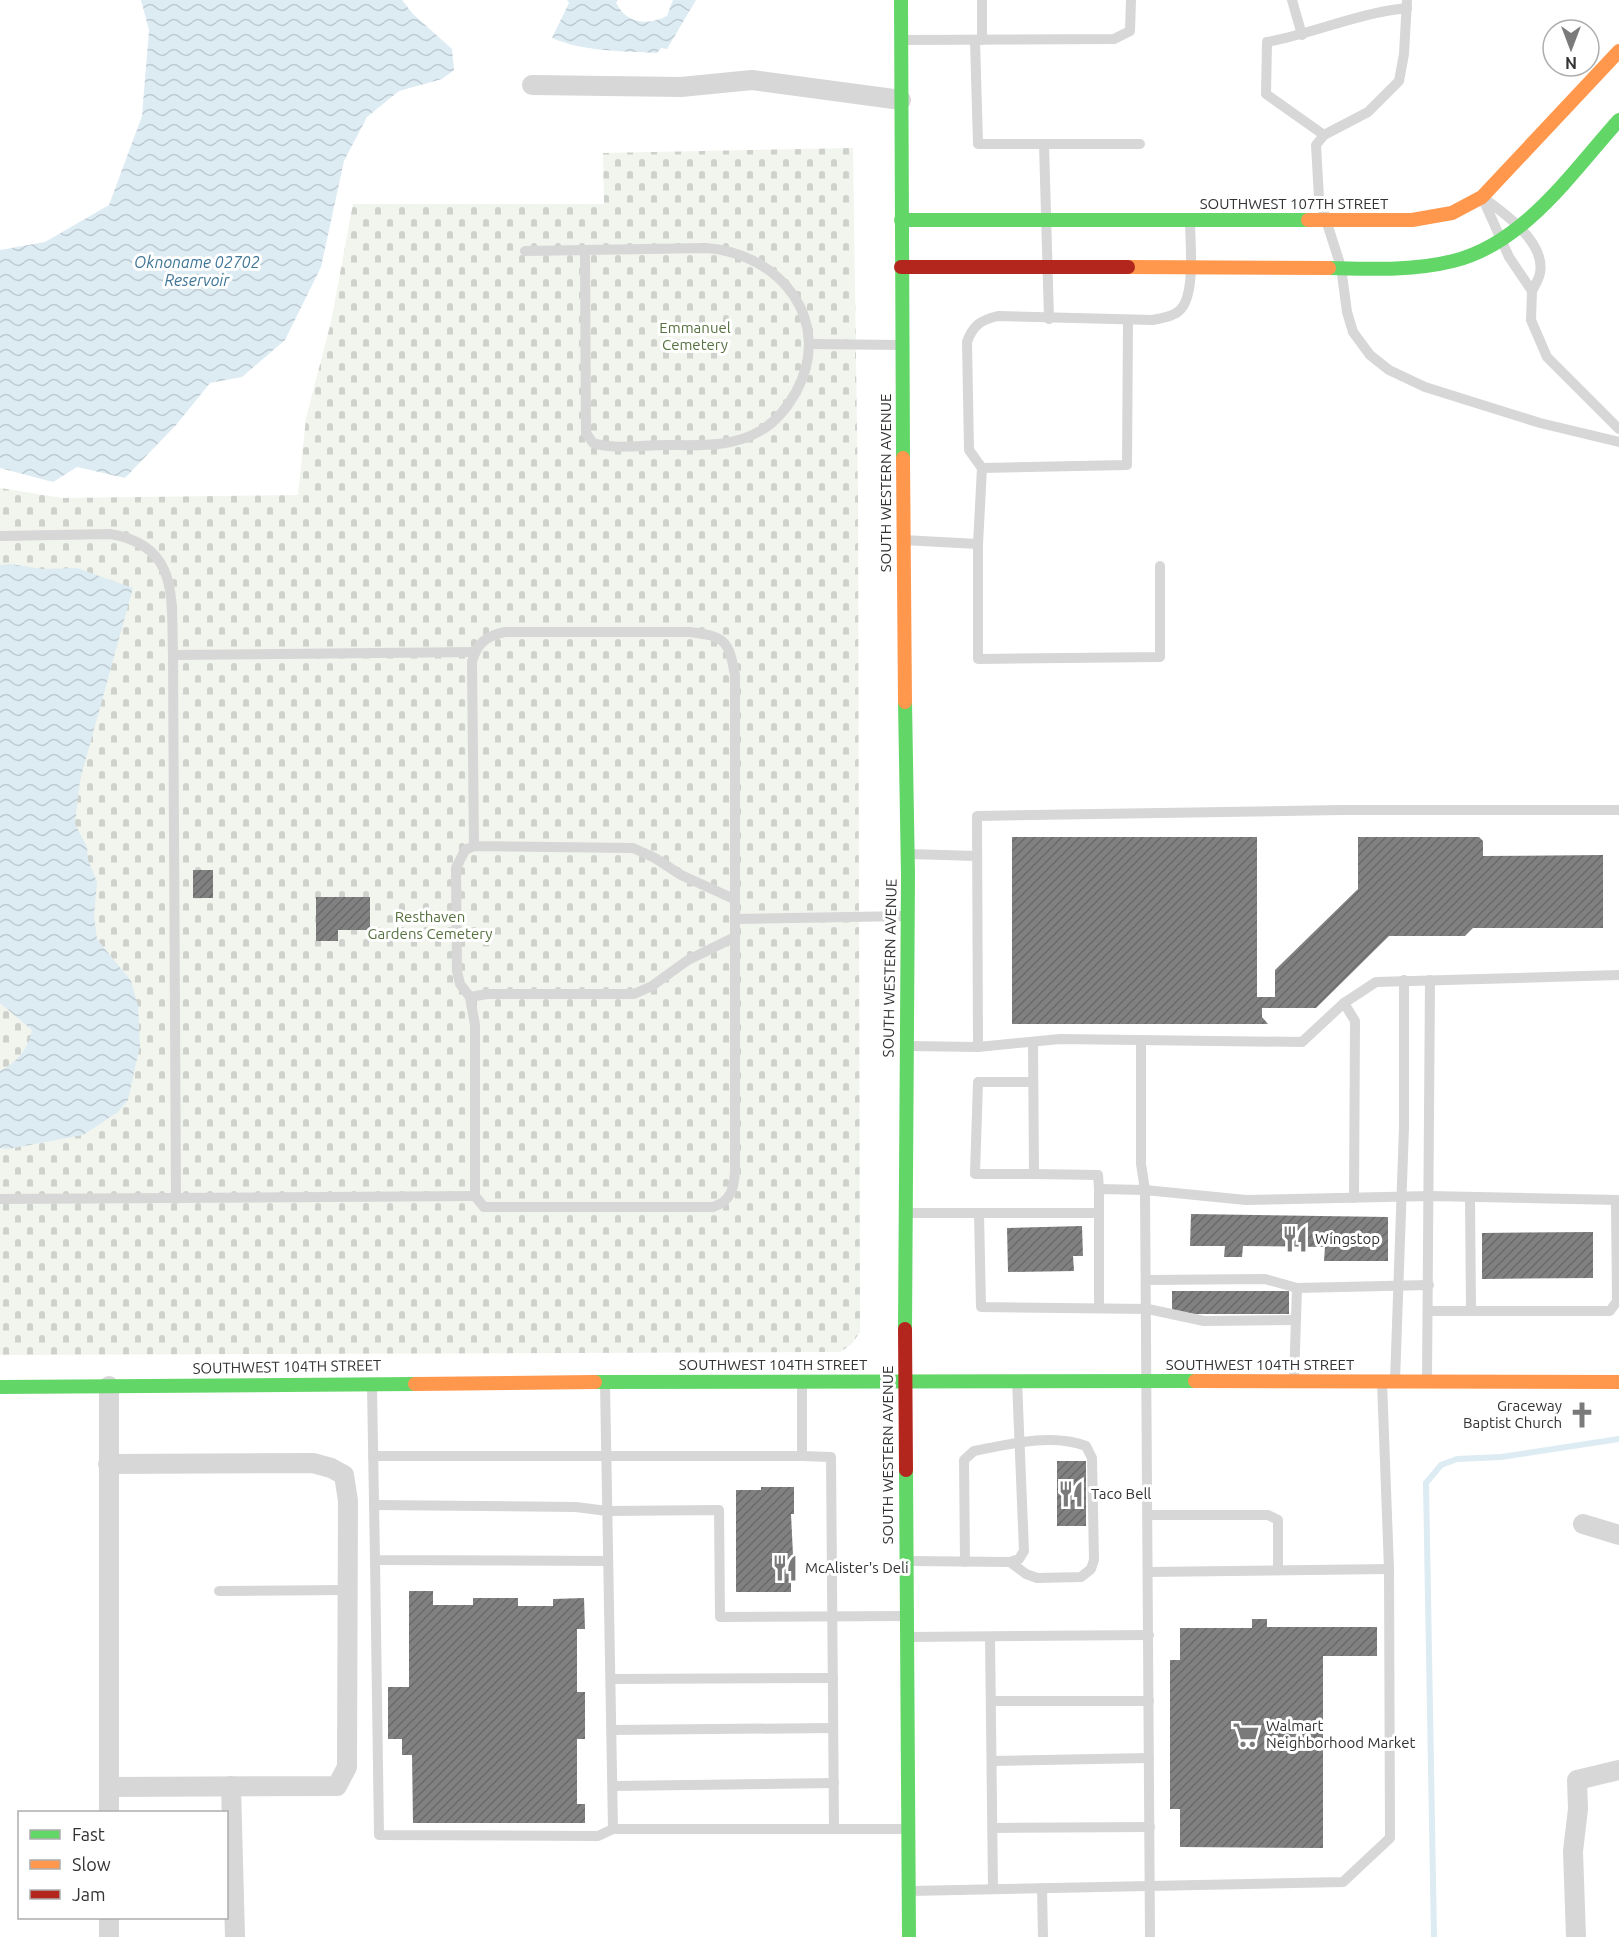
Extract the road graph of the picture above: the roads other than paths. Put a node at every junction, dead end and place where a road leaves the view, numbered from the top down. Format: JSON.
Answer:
{"nodes":[{"id":1,"x":901,"y":0,"type":"edge"},
{"id":2,"x":982,"y":0,"type":"edge"},
{"id":3,"x":1131,"y":0,"type":"edge"},
{"id":4,"x":1292,"y":0,"type":"edge"},
{"id":5,"x":1407,"y":4,"type":"edge"},
{"id":6,"x":1302,"y":35,"type":"junction"},
{"id":7,"x":901,"y":40,"type":"junction"},
{"id":8,"x":978,"y":40,"type":"junction"},
{"id":9,"x":1619,"y":51,"type":"edge"},
{"id":10,"x":532,"y":85,"type":"dead end"},
{"id":11,"x":901,"y":100,"type":"junction"},
{"id":12,"x":1619,"y":120,"type":"edge"},
{"id":13,"x":1324,"y":135,"type":"junction"},
{"id":14,"x":1044,"y":144,"type":"junction"},
{"id":15,"x":1140,"y":144,"type":"dead end"},
{"id":16,"x":1482,"y":197,"type":"junction"},
{"id":17,"x":901,"y":220,"type":"junction"},
{"id":18,"x":1044,"y":220,"type":"junction"},
{"id":19,"x":1190,"y":220,"type":"junction"},
{"id":20,"x":1326,"y":220,"type":"junction"},
{"id":21,"x":1519,"y":224,"type":"junction"},
{"id":22,"x":1500,"y":239,"type":"junction"},
{"id":23,"x":525,"y":250,"type":"dead end"},
{"id":24,"x":585,"y":250,"type":"junction"},
{"id":25,"x":901,"y":267,"type":"junction"},
{"id":26,"x":1047,"y":267,"type":"junction"},
{"id":27,"x":1190,"y":267,"type":"junction"},
{"id":28,"x":1341,"y":267,"type":"junction"},
{"id":29,"x":1532,"y":291,"type":"junction"},
{"id":30,"x":1049,"y":319,"type":"junction"},
{"id":31,"x":1128,"y":320,"type":"junction"},
{"id":32,"x":810,"y":344,"type":"junction"},
{"id":33,"x":902,"y":345,"type":"junction"},
{"id":34,"x":1619,"y":429,"type":"edge"},
{"id":35,"x":1619,"y":442,"type":"edge"},
{"id":36,"x":982,"y":468,"type":"junction"},
{"id":37,"x":0,"y":536,"type":"edge"},
{"id":38,"x":903,"y":540,"type":"junction"},
{"id":39,"x":978,"y":544,"type":"junction"},
{"id":40,"x":1160,"y":566,"type":"dead end"},
{"id":41,"x":474,"y":652,"type":"junction"},
{"id":42,"x":173,"y":655,"type":"junction"},
{"id":43,"x":1619,"y":810,"type":"edge"},
{"id":44,"x":474,"y":846,"type":"junction"},
{"id":45,"x":907,"y":854,"type":"junction"},
{"id":46,"x":977,"y":856,"type":"junction"},
{"id":47,"x":734,"y":899,"type":"junction"},
{"id":48,"x":907,"y":916,"type":"junction"},
{"id":49,"x":735,"y":919,"type":"junction"},
{"id":50,"x":735,"y":937,"type":"junction"},
{"id":51,"x":1619,"y":975,"type":"edge"},
{"id":52,"x":1404,"y":980,"type":"junction"},
{"id":53,"x":1430,"y":980,"type":"junction"},
{"id":54,"x":470,"y":997,"type":"junction"},
{"id":55,"x":1344,"y":1003,"type":"junction"},
{"id":56,"x":1141,"y":1041,"type":"junction"},
{"id":57,"x":1033,"y":1042,"type":"junction"},
{"id":58,"x":906,"y":1046,"type":"junction"},
{"id":59,"x":978,"y":1047,"type":"junction"},
{"id":60,"x":1033,"y":1082,"type":"junction"},
{"id":61,"x":1034,"y":1174,"type":"junction"},
{"id":62,"x":1099,"y":1189,"type":"junction"},
{"id":63,"x":1145,"y":1190,"type":"junction"},
{"id":64,"x":1430,"y":1196,"type":"junction"},
{"id":65,"x":475,"y":1197,"type":"junction"},
{"id":66,"x":1400,"y":1197,"type":"junction"},
{"id":67,"x":1470,"y":1197,"type":"junction"},
{"id":68,"x":1354,"y":1198,"type":"junction"},
{"id":69,"x":0,"y":1199,"type":"edge"},
{"id":70,"x":176,"y":1199,"type":"junction"},
{"id":71,"x":1618,"y":1200,"type":"edge"},
{"id":72,"x":904,"y":1213,"type":"junction"},
{"id":73,"x":1099,"y":1213,"type":"junction"},
{"id":74,"x":979,"y":1214,"type":"junction"},
{"id":75,"x":1147,"y":1280,"type":"junction"},
{"id":76,"x":1429,"y":1285,"type":"junction"},
{"id":77,"x":1398,"y":1286,"type":"junction"},
{"id":78,"x":1297,"y":1288,"type":"junction"},
{"id":79,"x":1099,"y":1308,"type":"junction"},
{"id":80,"x":1148,"y":1309,"type":"junction"},
{"id":81,"x":1429,"y":1311,"type":"junction"},
{"id":82,"x":1471,"y":1311,"type":"junction"},
{"id":83,"x":1296,"y":1320,"type":"junction"},
{"id":84,"x":904,"y":1380,"type":"junction"},
{"id":85,"x":802,"y":1381,"type":"junction"},
{"id":86,"x":1017,"y":1381,"type":"junction"},
{"id":87,"x":1147,"y":1381,"type":"junction"},
{"id":88,"x":605,"y":1382,"type":"junction"},
{"id":89,"x":1293,"y":1382,"type":"junction"},
{"id":90,"x":1388,"y":1382,"type":"junction"},
{"id":91,"x":1427,"y":1382,"type":"junction"},
{"id":92,"x":1619,"y":1382,"type":"edge"},
{"id":93,"x":372,"y":1383,"type":"junction"},
{"id":94,"x":109,"y":1386,"type":"junction"},
{"id":95,"x":0,"y":1387,"type":"edge"},
{"id":96,"x":1020,"y":1442,"type":"junction"},
{"id":97,"x":606,"y":1455,"type":"junction"},
{"id":98,"x":373,"y":1456,"type":"junction"},
{"id":99,"x":802,"y":1456,"type":"junction"},
{"id":100,"x":108,"y":1464,"type":"junction"},
{"id":101,"x":374,"y":1505,"type":"junction"},
{"id":102,"x":607,"y":1511,"type":"junction"},
{"id":103,"x":1148,"y":1515,"type":"junction"},
{"id":104,"x":1583,"y":1524,"type":"dead end"},
{"id":105,"x":1619,"y":1535,"type":"edge"},
{"id":106,"x":375,"y":1560,"type":"junction"},
{"id":107,"x":608,"y":1560,"type":"junction"},
{"id":108,"x":906,"y":1561,"type":"junction"},
{"id":109,"x":965,"y":1562,"type":"junction"},
{"id":110,"x":1010,"y":1562,"type":"junction"},
{"id":111,"x":1389,"y":1569,"type":"junction"},
{"id":112,"x":1278,"y":1570,"type":"junction"},
{"id":113,"x":1148,"y":1572,"type":"junction"},
{"id":114,"x":348,"y":1590,"type":"junction"},
{"id":115,"x":219,"y":1591,"type":"dead end"},
{"id":116,"x":832,"y":1616,"type":"junction"},
{"id":117,"x":906,"y":1616,"type":"junction"},
{"id":118,"x":1149,"y":1635,"type":"junction"},
{"id":119,"x":990,"y":1636,"type":"junction"},
{"id":120,"x":906,"y":1638,"type":"junction"},
{"id":121,"x":832,"y":1678,"type":"junction"},
{"id":122,"x":611,"y":1679,"type":"junction"},
{"id":123,"x":991,"y":1701,"type":"junction"},
{"id":124,"x":1149,"y":1701,"type":"junction"},
{"id":125,"x":833,"y":1728,"type":"junction"},
{"id":126,"x":612,"y":1730,"type":"junction"},
{"id":127,"x":1149,"y":1758,"type":"junction"},
{"id":128,"x":992,"y":1761,"type":"junction"},
{"id":129,"x":1619,"y":1770,"type":"edge"},
{"id":130,"x":834,"y":1783,"type":"junction"},
{"id":131,"x":110,"y":1786,"type":"junction"},
{"id":132,"x":231,"y":1786,"type":"junction"},
{"id":133,"x":613,"y":1786,"type":"junction"},
{"id":134,"x":109,"y":1811,"type":"edge"},
{"id":135,"x":1150,"y":1827,"type":"junction"},
{"id":136,"x":993,"y":1828,"type":"junction"},
{"id":137,"x":613,"y":1829,"type":"junction"},
{"id":138,"x":834,"y":1829,"type":"junction"},
{"id":139,"x":908,"y":1829,"type":"junction"},
{"id":140,"x":1150,"y":1886,"type":"junction"},
{"id":141,"x":1042,"y":1888,"type":"junction"},
{"id":142,"x":993,"y":1889,"type":"junction"},
{"id":143,"x":908,"y":1891,"type":"junction"},
{"id":144,"x":109,"y":1919,"type":"edge"},
{"id":145,"x":109,"y":1937,"type":"edge"},
{"id":146,"x":235,"y":1937,"type":"edge"},
{"id":147,"x":909,"y":1937,"type":"edge"},
{"id":148,"x":1043,"y":1937,"type":"edge"},
{"id":149,"x":1150,"y":1937,"type":"edge"},
{"id":150,"x":1576,"y":1937,"type":"edge"}],
"edges":[{"from":1,"to":7,"type":"main road","name":"SOUTH WESTERN AVENUE"},
{"from":2,"to":8,"type":"lane"},
{"from":3,"to":8,"type":"lane"},
{"from":4,"to":6,"type":"lane"},
{"from":5,"to":6,"type":"lane"},
{"from":5,"to":13,"type":"lane"},
{"from":6,"to":13,"type":"lane"},
{"from":7,"to":8,"type":"lane"},
{"from":7,"to":11,"type":"main road","name":"SOUTH WESTERN AVENUE"},
{"from":8,"to":14,"type":"lane"},
{"from":9,"to":16,"type":"main road","name":"SOUTHWEST 107TH STREET"},
{"from":10,"to":11,"type":"street"},
{"from":11,"to":17,"type":"main road","name":"SOUTH WESTERN AVENUE"},
{"from":12,"to":21,"type":"main road"},
{"from":13,"to":20,"type":"lane"},
{"from":14,"to":15,"type":"lane"},
{"from":14,"to":18,"type":"lane"},
{"from":16,"to":20,"type":"main road","name":"SOUTHWEST 107TH STREET"},
{"from":16,"to":21,"type":"lane"},
{"from":16,"to":22,"type":"lane"},
{"from":17,"to":18,"type":"main road","name":"SOUTHWEST 107TH STREET"},
{"from":17,"to":25,"type":"main road","name":"SOUTH WESTERN AVENUE"},
{"from":18,"to":19,"type":"main road","name":"SOUTHWEST 107TH STREET"},
{"from":18,"to":26,"type":"lane"},
{"from":19,"to":20,"type":"main road","name":"SOUTHWEST 107TH STREET"},
{"from":19,"to":27,"type":"lane"},
{"from":20,"to":28,"type":"lane"},
{"from":21,"to":22,"type":"main road"},
{"from":21,"to":29,"type":"lane"},
{"from":22,"to":28,"type":"main road"},
{"from":22,"to":29,"type":"lane"},
{"from":23,"to":24,"type":"lane"},
{"from":24,"to":32,"type":"lane"},
{"from":24,"to":32,"type":"lane"},
{"from":25,"to":26,"type":"main road"},
{"from":25,"to":33,"type":"main road","name":"SOUTH WESTERN AVENUE"},
{"from":26,"to":27,"type":"main road"},
{"from":26,"to":30,"type":"lane"},
{"from":27,"to":28,"type":"main road"},
{"from":27,"to":31,"type":"lane"},
{"from":28,"to":35,"type":"lane"},
{"from":29,"to":34,"type":"lane"},
{"from":30,"to":31,"type":"lane"},
{"from":30,"to":36,"type":"lane"},
{"from":31,"to":36,"type":"lane"},
{"from":32,"to":33,"type":"lane"},
{"from":33,"to":38,"type":"main road","name":"SOUTH WESTERN AVENUE"},
{"from":36,"to":39,"type":"lane"},
{"from":37,"to":42,"type":"lane"},
{"from":38,"to":39,"type":"lane"},
{"from":38,"to":45,"type":"main road","name":"SOUTH WESTERN AVENUE"},
{"from":39,"to":40,"type":"lane"},
{"from":41,"to":42,"type":"lane"},
{"from":41,"to":44,"type":"lane"},
{"from":41,"to":47,"type":"lane"},
{"from":42,"to":70,"type":"lane"},
{"from":43,"to":46,"type":"lane"},
{"from":44,"to":47,"type":"lane"},
{"from":44,"to":54,"type":"lane"},
{"from":45,"to":46,"type":"lane"},
{"from":45,"to":48,"type":"main road","name":"SOUTH WESTERN AVENUE"},
{"from":46,"to":59,"type":"lane"},
{"from":47,"to":49,"type":"lane"},
{"from":48,"to":49,"type":"lane"},
{"from":48,"to":58,"type":"main road","name":"SOUTH WESTERN AVENUE"},
{"from":49,"to":50,"type":"lane"},
{"from":50,"to":54,"type":"lane"},
{"from":50,"to":65,"type":"lane"},
{"from":51,"to":53,"type":"lane"},
{"from":52,"to":53,"type":"lane"},
{"from":52,"to":55,"type":"lane"},
{"from":52,"to":66,"type":"lane"},
{"from":53,"to":64,"type":"lane"},
{"from":54,"to":65,"type":"lane"},
{"from":55,"to":56,"type":"lane"},
{"from":55,"to":68,"type":"lane"},
{"from":56,"to":57,"type":"lane"},
{"from":56,"to":63,"type":"lane"},
{"from":57,"to":59,"type":"lane"},
{"from":57,"to":60,"type":"lane"},
{"from":58,"to":59,"type":"lane"},
{"from":58,"to":72,"type":"main road","name":"SOUTH WESTERN AVENUE"},
{"from":60,"to":61,"type":"lane"},
{"from":60,"to":61,"type":"lane"},
{"from":61,"to":62,"type":"lane"},
{"from":62,"to":63,"type":"lane"},
{"from":62,"to":73,"type":"lane"},
{"from":63,"to":68,"type":"lane"},
{"from":63,"to":75,"type":"lane"},
{"from":64,"to":66,"type":"lane"},
{"from":64,"to":67,"type":"lane"},
{"from":64,"to":76,"type":"lane"},
{"from":65,"to":70,"type":"lane"},
{"from":66,"to":68,"type":"lane"},
{"from":66,"to":77,"type":"lane"},
{"from":67,"to":71,"type":"lane"},
{"from":67,"to":82,"type":"lane"},
{"from":69,"to":70,"type":"lane"},
{"from":71,"to":82,"type":"lane"},
{"from":72,"to":74,"type":"lane"},
{"from":72,"to":84,"type":"main road","name":"SOUTH WESTERN AVENUE"},
{"from":73,"to":74,"type":"lane"},
{"from":73,"to":79,"type":"lane"},
{"from":74,"to":79,"type":"lane"},
{"from":75,"to":78,"type":"lane"},
{"from":75,"to":80,"type":"lane"},
{"from":76,"to":77,"type":"lane"},
{"from":76,"to":81,"type":"lane"},
{"from":77,"to":78,"type":"lane"},
{"from":77,"to":90,"type":"lane"},
{"from":78,"to":83,"type":"lane"},
{"from":79,"to":80,"type":"lane"},
{"from":80,"to":83,"type":"lane"},
{"from":80,"to":87,"type":"lane"},
{"from":81,"to":82,"type":"lane"},
{"from":81,"to":91,"type":"lane"},
{"from":83,"to":89,"type":"lane"},
{"from":84,"to":85,"type":"main road","name":"SOUTHWEST 104TH STREET"},
{"from":84,"to":86,"type":"main road","name":"SOUTHWEST 104TH STREET"},
{"from":84,"to":108,"type":"main road","name":"SOUTH WESTERN AVENUE"},
{"from":85,"to":88,"type":"main road","name":"SOUTHWEST 104TH STREET"},
{"from":85,"to":99,"type":"lane"},
{"from":86,"to":87,"type":"main road","name":"SOUTHWEST 104TH STREET"},
{"from":86,"to":96,"type":"lane"},
{"from":87,"to":89,"type":"main road","name":"SOUTHWEST 104TH STREET"},
{"from":87,"to":103,"type":"lane"},
{"from":88,"to":93,"type":"main road","name":"SOUTHWEST 104TH STREET"},
{"from":88,"to":97,"type":"lane"},
{"from":89,"to":90,"type":"main road","name":"SOUTHWEST 104TH STREET"},
{"from":90,"to":91,"type":"main road","name":"SOUTHWEST 104TH STREET"},
{"from":90,"to":111,"type":"lane"},
{"from":91,"to":92,"type":"main road","name":"SOUTHWEST 104TH STREET"},
{"from":93,"to":94,"type":"main road","name":"SOUTHWEST 104TH STREET"},
{"from":93,"to":98,"type":"lane"},
{"from":94,"to":95,"type":"main road","name":"SOUTHWEST 104TH STREET"},
{"from":94,"to":100,"type":"street"},
{"from":96,"to":109,"type":"lane"},
{"from":96,"to":110,"type":"lane"},
{"from":96,"to":110,"type":"lane"},
{"from":97,"to":98,"type":"lane"},
{"from":97,"to":99,"type":"lane"},
{"from":97,"to":102,"type":"lane"},
{"from":98,"to":101,"type":"lane"},
{"from":99,"to":116,"type":"lane"},
{"from":100,"to":114,"type":"street"},
{"from":100,"to":131,"type":"street"},
{"from":101,"to":102,"type":"lane"},
{"from":101,"to":106,"type":"lane"},
{"from":102,"to":107,"type":"lane"},
{"from":102,"to":116,"type":"lane"},
{"from":103,"to":112,"type":"lane"},
{"from":103,"to":113,"type":"lane"},
{"from":104,"to":105,"type":"street"},
{"from":106,"to":107,"type":"lane"},
{"from":106,"to":137,"type":"lane"},
{"from":107,"to":122,"type":"lane"},
{"from":108,"to":109,"type":"lane"},
{"from":108,"to":117,"type":"main road","name":"SOUTH WESTERN AVENUE"},
{"from":109,"to":110,"type":"lane"},
{"from":111,"to":112,"type":"lane"},
{"from":111,"to":140,"type":"lane"},
{"from":112,"to":113,"type":"lane"},
{"from":113,"to":118,"type":"lane"},
{"from":114,"to":115,"type":"lane"},
{"from":114,"to":132,"type":"street"},
{"from":116,"to":117,"type":"lane"},
{"from":116,"to":121,"type":"lane"},
{"from":117,"to":120,"type":"main road","name":"SOUTH WESTERN AVENUE"},
{"from":118,"to":119,"type":"lane"},
{"from":118,"to":124,"type":"lane"},
{"from":119,"to":120,"type":"lane"},
{"from":119,"to":123,"type":"lane"},
{"from":120,"to":139,"type":"main road","name":"SOUTH WESTERN AVENUE"},
{"from":121,"to":122,"type":"lane"},
{"from":121,"to":125,"type":"lane"},
{"from":122,"to":126,"type":"lane"},
{"from":123,"to":124,"type":"lane"},
{"from":123,"to":128,"type":"lane"},
{"from":124,"to":127,"type":"lane"},
{"from":125,"to":126,"type":"lane"},
{"from":125,"to":130,"type":"lane"},
{"from":126,"to":133,"type":"lane"},
{"from":127,"to":128,"type":"lane"},
{"from":127,"to":135,"type":"lane"},
{"from":128,"to":136,"type":"lane"},
{"from":129,"to":150,"type":"street"},
{"from":130,"to":133,"type":"lane"},
{"from":130,"to":138,"type":"lane"},
{"from":131,"to":132,"type":"street"},
{"from":131,"to":134,"type":"street"},
{"from":132,"to":146,"type":"street"},
{"from":133,"to":137,"type":"lane"},
{"from":135,"to":136,"type":"lane"},
{"from":135,"to":140,"type":"lane"},
{"from":136,"to":142,"type":"lane"},
{"from":137,"to":138,"type":"lane"},
{"from":138,"to":139,"type":"lane"},
{"from":139,"to":143,"type":"main road","name":"SOUTH WESTERN AVENUE"},
{"from":140,"to":141,"type":"lane"},
{"from":140,"to":149,"type":"lane"},
{"from":141,"to":142,"type":"lane"},
{"from":141,"to":148,"type":"lane"},
{"from":142,"to":143,"type":"lane"},
{"from":143,"to":147,"type":"main road","name":"SOUTH WESTERN AVENUE"},
{"from":144,"to":145,"type":"street"}]}
